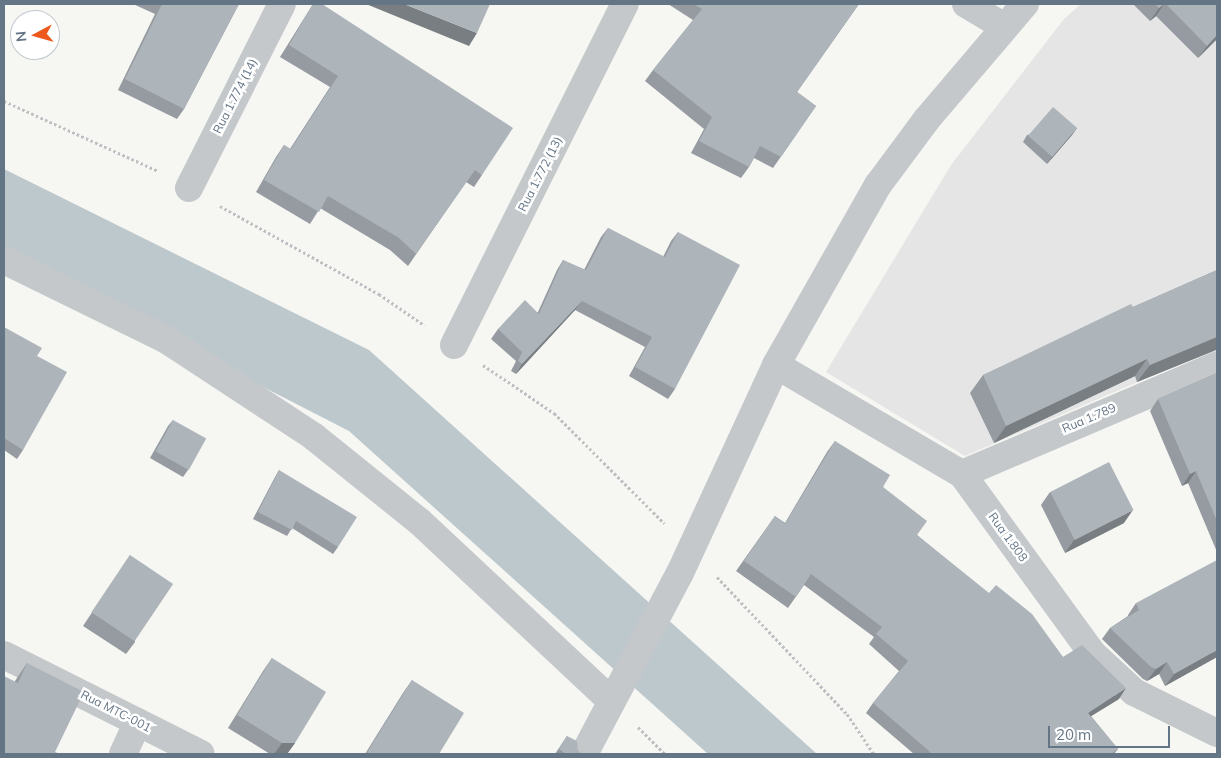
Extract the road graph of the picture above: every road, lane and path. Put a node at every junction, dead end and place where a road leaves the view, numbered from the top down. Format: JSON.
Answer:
{"nodes":[{"id":1,"x":282,"y":4,"type":"edge"},
{"id":2,"x":625,"y":4,"type":"edge"},
{"id":3,"x":966,"y":4,"type":"edge"},
{"id":4,"x":1025,"y":4,"type":"edge"},
{"id":5,"x":1003,"y":26,"type":"junction"},
{"id":6,"x":4,"y":101,"type":"edge"},
{"id":7,"x":189,"y":188,"type":"junction"},
{"id":8,"x":4,"y":260,"type":"edge"},
{"id":9,"x":454,"y":345,"type":"junction"},
{"id":10,"x":776,"y":365,"type":"junction"},
{"id":11,"x":1217,"y":365,"type":"edge"},
{"id":12,"x":962,"y":474,"type":"junction"},
{"id":13,"x":686,"y":562,"type":"junction"},
{"id":14,"x":4,"y":654,"type":"edge"},
{"id":15,"x":614,"y":695,"type":"junction"},
{"id":16,"x":138,"y":722,"type":"junction"},
{"id":17,"x":1217,"y":734,"type":"edge"},
{"id":18,"x":123,"y":754,"type":"edge"},
{"id":19,"x":201,"y":754,"type":"edge"},
{"id":20,"x":584,"y":754,"type":"edge"},
{"id":21,"x":874,"y":754,"type":"edge"}],
"edges":[{"from":1,"to":7,"type":"street","name":"Rua 1.774 (14)"},
{"from":2,"to":9,"type":"street","name":"Rua 1.772 (13)"},
{"from":3,"to":5,"type":"street"},
{"from":4,"to":5,"type":"street"},
{"from":5,"to":10,"type":"street"},
{"from":6,"to":7,"type":"path"},
{"from":7,"to":9,"type":"path"},
{"from":8,"to":15,"type":"street"},
{"from":9,"to":13,"type":"path"},
{"from":10,"to":12,"type":"street","name":"Rua 1.808"},
{"from":10,"to":13,"type":"street"},
{"from":11,"to":12,"type":"street","name":"Rua 1.789"},
{"from":12,"to":17,"type":"street","name":"Rua 1.808"},
{"from":13,"to":15,"type":"street"},
{"from":13,"to":21,"type":"path"},
{"from":14,"to":16,"type":"street","name":"Rua MTC-001"},
{"from":15,"to":20,"type":"street"},
{"from":16,"to":18,"type":"street"},
{"from":16,"to":19,"type":"street","name":"Rua MTC-001"}]}
